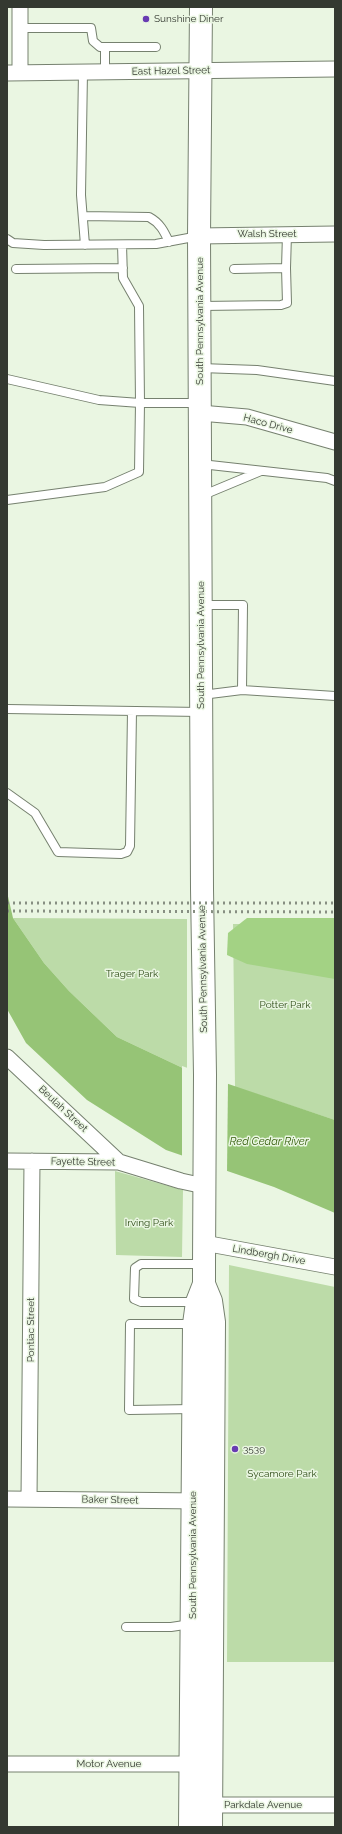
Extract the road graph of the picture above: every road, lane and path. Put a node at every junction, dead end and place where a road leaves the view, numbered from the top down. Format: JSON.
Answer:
{"nodes":[{"id":1,"x":20,"y":7,"type":"edge"},
{"id":2,"x":201,"y":7,"type":"edge"},
{"id":3,"x":20,"y":28,"type":"junction"},
{"id":4,"x":105,"y":47,"type":"junction"},
{"id":5,"x":156,"y":47,"type":"dead end"},
{"id":6,"x":335,"y":69,"type":"edge"},
{"id":7,"x":83,"y":72,"type":"junction"},
{"id":8,"x":105,"y":72,"type":"junction"},
{"id":9,"x":200,"y":72,"type":"junction"},
{"id":10,"x":14,"y":73,"type":"edge"},
{"id":11,"x":83,"y":216,"type":"junction"},
{"id":12,"x":287,"y":234,"type":"junction"},
{"id":13,"x":335,"y":234,"type":"edge"},
{"id":14,"x":199,"y":236,"type":"junction"},
{"id":15,"x":7,"y":239,"type":"edge"},
{"id":16,"x":169,"y":242,"type":"junction"},
{"id":17,"x":84,"y":245,"type":"junction"},
{"id":18,"x":122,"y":245,"type":"junction"},
{"id":19,"x":123,"y":268,"type":"junction"},
{"id":20,"x":286,"y":268,"type":"junction"},
{"id":21,"x":16,"y":269,"type":"dead end"},
{"id":22,"x":234,"y":269,"type":"dead end"},
{"id":23,"x":200,"y":306,"type":"junction"},
{"id":24,"x":201,"y":368,"type":"junction"},
{"id":25,"x":7,"y":379,"type":"edge"},
{"id":26,"x":335,"y":381,"type":"edge"},
{"id":27,"x":140,"y":403,"type":"junction"},
{"id":28,"x":200,"y":408,"type":"junction"},
{"id":29,"x":335,"y":442,"type":"edge"},
{"id":30,"x":201,"y":464,"type":"junction"},
{"id":31,"x":262,"y":471,"type":"junction"},
{"id":32,"x":335,"y":481,"type":"edge"},
{"id":33,"x":201,"y":497,"type":"junction"},
{"id":34,"x":7,"y":500,"type":"edge"},
{"id":35,"x":201,"y":605,"type":"junction"},
{"id":36,"x":242,"y":690,"type":"junction"},
{"id":37,"x":335,"y":696,"type":"edge"},
{"id":38,"x":202,"y":704,"type":"junction"},
{"id":39,"x":7,"y":709,"type":"edge"},
{"id":40,"x":132,"y":711,"type":"junction"},
{"id":41,"x":7,"y":793,"type":"edge"},
{"id":42,"x":7,"y":1057,"type":"edge"},
{"id":43,"x":7,"y":1161,"type":"edge"},
{"id":44,"x":32,"y":1161,"type":"junction"},
{"id":45,"x":119,"y":1162,"type":"junction"},
{"id":46,"x":204,"y":1178,"type":"junction"},
{"id":47,"x":335,"y":1267,"type":"edge"},
{"id":48,"x":202,"y":1273,"type":"junction"},
{"id":49,"x":194,"y":1324,"type":"junction"},
{"id":50,"x":193,"y":1409,"type":"junction"},
{"id":51,"x":7,"y":1499,"type":"edge"},
{"id":52,"x":29,"y":1499,"type":"junction"},
{"id":53,"x":203,"y":1501,"type":"junction"},
{"id":54,"x":202,"y":1624,"type":"junction"},
{"id":55,"x":126,"y":1627,"type":"dead end"},
{"id":56,"x":7,"y":1764,"type":"edge"},
{"id":57,"x":201,"y":1764,"type":"junction"},
{"id":58,"x":335,"y":1804,"type":"edge"},
{"id":59,"x":201,"y":1805,"type":"junction"},
{"id":60,"x":190,"y":1827,"type":"edge"},
{"id":61,"x":211,"y":1827,"type":"edge"}],
"edges":[{"from":1,"to":3,"type":"street"},
{"from":2,"to":9,"type":"main road","name":"South Pennsylvania Avenue"},
{"from":3,"to":4,"type":"lane"},
{"from":3,"to":10,"type":"street"},
{"from":4,"to":5,"type":"lane"},
{"from":4,"to":8,"type":"lane"},
{"from":6,"to":9,"type":"street","name":"East Hazel Street"},
{"from":7,"to":8,"type":"street","name":"East Hazel Street"},
{"from":7,"to":10,"type":"street","name":"East Hazel Street"},
{"from":7,"to":11,"type":"lane"},
{"from":8,"to":9,"type":"street","name":"East Hazel Street"},
{"from":9,"to":14,"type":"main road","name":"South Pennsylvania Avenue"},
{"from":11,"to":16,"type":"lane"},
{"from":11,"to":17,"type":"lane"},
{"from":12,"to":13,"type":"street","name":"Walsh Street"},
{"from":12,"to":14,"type":"street","name":"Walsh Street"},
{"from":12,"to":20,"type":"lane"},
{"from":14,"to":16,"type":"lane"},
{"from":14,"to":23,"type":"main road","name":"South Pennsylvania Avenue"},
{"from":15,"to":17,"type":"lane"},
{"from":16,"to":18,"type":"lane"},
{"from":17,"to":18,"type":"lane"},
{"from":18,"to":19,"type":"lane"},
{"from":19,"to":21,"type":"lane"},
{"from":19,"to":27,"type":"lane"},
{"from":20,"to":22,"type":"lane"},
{"from":20,"to":23,"type":"lane"},
{"from":23,"to":24,"type":"main road","name":"South Pennsylvania Avenue"},
{"from":24,"to":26,"type":"lane"},
{"from":24,"to":28,"type":"main road","name":"South Pennsylvania Avenue"},
{"from":25,"to":27,"type":"lane"},
{"from":27,"to":28,"type":"lane"},
{"from":27,"to":34,"type":"lane"},
{"from":28,"to":29,"type":"street","name":"Haco Drive"},
{"from":28,"to":30,"type":"main road","name":"South Pennsylvania Avenue"},
{"from":30,"to":31,"type":"lane"},
{"from":30,"to":33,"type":"main road","name":"South Pennsylvania Avenue"},
{"from":31,"to":32,"type":"lane"},
{"from":31,"to":33,"type":"lane"},
{"from":33,"to":35,"type":"main road","name":"South Pennsylvania Avenue"},
{"from":35,"to":36,"type":"lane"},
{"from":35,"to":38,"type":"main road","name":"South Pennsylvania Avenue"},
{"from":36,"to":37,"type":"lane"},
{"from":36,"to":38,"type":"lane"},
{"from":38,"to":40,"type":"lane"},
{"from":38,"to":46,"type":"main road","name":"South Pennsylvania Avenue"},
{"from":39,"to":40,"type":"lane"},
{"from":40,"to":41,"type":"lane"},
{"from":42,"to":45,"type":"street","name":"Beulah Street"},
{"from":43,"to":44,"type":"street","name":"Fayette Street"},
{"from":44,"to":45,"type":"street","name":"Fayette Street"},
{"from":44,"to":52,"type":"street","name":"Pontiac Street"},
{"from":45,"to":46,"type":"street","name":"Fayette Street"},
{"from":46,"to":48,"type":"main road","name":"South Pennsylvania Avenue"},
{"from":47,"to":48,"type":"street","name":"Lindbergh Drive"},
{"from":48,"to":48,"type":"lane"},
{"from":48,"to":49,"type":"main road","name":"South Pennsylvania Avenue"},
{"from":48,"to":53,"type":"main road","name":"South Pennsylvania Avenue"},
{"from":49,"to":50,"type":"main road","name":"South Pennsylvania Avenue"},
{"from":49,"to":50,"type":"lane"},
{"from":50,"to":53,"type":"main road","name":"South Pennsylvania Avenue"},
{"from":51,"to":52,"type":"street","name":"Baker Street"},
{"from":52,"to":53,"type":"street","name":"Baker Street"},
{"from":53,"to":54,"type":"main road","name":"South Pennsylvania Avenue"},
{"from":54,"to":55,"type":"lane"},
{"from":54,"to":57,"type":"main road","name":"South Pennsylvania Avenue"},
{"from":56,"to":57,"type":"street","name":"Motor Avenue"},
{"from":57,"to":59,"type":"main road","name":"South Pennsylvania Avenue"},
{"from":58,"to":59,"type":"street","name":"Parkdale Avenue"},
{"from":59,"to":60,"type":"main road","name":"South Pennsylvania Avenue"},
{"from":59,"to":61,"type":"main road","name":"South Pennsylvania Avenue"}]}
